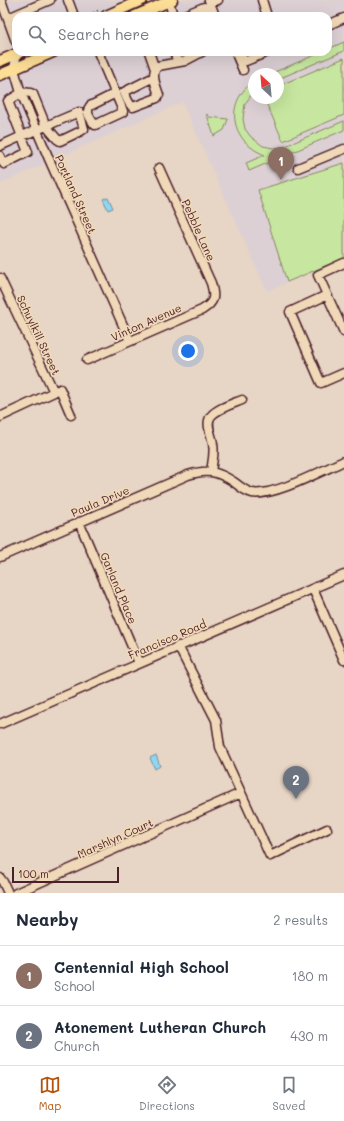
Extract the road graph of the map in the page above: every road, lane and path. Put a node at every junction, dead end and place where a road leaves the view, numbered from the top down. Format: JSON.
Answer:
{"nodes":[{"id":1,"x":1,"y":0,"type":"edge"},
{"id":2,"x":50,"y":0,"type":"edge"},
{"id":3,"x":68,"y":0,"type":"edge"},
{"id":4,"x":142,"y":0,"type":"edge"},
{"id":5,"x":262,"y":0,"type":"edge"},
{"id":6,"x":171,"y":1,"type":"edge"},
{"id":7,"x":212,"y":1,"type":"edge"},
{"id":8,"x":122,"y":4,"type":"edge"},
{"id":9,"x":22,"y":12,"type":"edge"},
{"id":10,"x":72,"y":12,"type":"edge"},
{"id":11,"x":111,"y":12,"type":"edge"},
{"id":12,"x":145,"y":12,"type":"edge"},
{"id":13,"x":172,"y":12,"type":"edge"},
{"id":14,"x":192,"y":12,"type":"edge"},
{"id":15,"x":207,"y":12,"type":"edge"},
{"id":16,"x":214,"y":12,"type":"edge"},
{"id":17,"x":266,"y":12,"type":"edge"},
{"id":18,"x":12,"y":16,"type":"edge"},
{"id":19,"x":8,"y":18,"type":"junction"},
{"id":20,"x":344,"y":18,"type":"edge"},
{"id":21,"x":332,"y":23,"type":"edge"},
{"id":22,"x":12,"y":30,"type":"edge"},
{"id":23,"x":12,"y":56,"type":"edge"},
{"id":24,"x":17,"y":56,"type":"edge"},
{"id":25,"x":44,"y":56,"type":"edge"},
{"id":26,"x":100,"y":56,"type":"edge"},
{"id":27,"x":150,"y":56,"type":"edge"},
{"id":28,"x":176,"y":56,"type":"edge"},
{"id":29,"x":195,"y":56,"type":"edge"},
{"id":30,"x":238,"y":56,"type":"edge"},
{"id":31,"x":242,"y":56,"type":"edge"},
{"id":32,"x":258,"y":56,"type":"edge"},
{"id":33,"x":0,"y":61,"type":"edge"},
{"id":34,"x":178,"y":62,"type":"junction"},
{"id":35,"x":14,"y":69,"type":"junction"},
{"id":36,"x":243,"y":70,"type":"dead end"},
{"id":37,"x":0,"y":75,"type":"edge"},
{"id":38,"x":21,"y":93,"type":"junction"},
{"id":39,"x":116,"y":93,"type":"junction"},
{"id":40,"x":36,"y":130,"type":"junction"},
{"id":41,"x":22,"y":136,"type":"junction"},
{"id":42,"x":0,"y":146,"type":"edge"},
{"id":43,"x":344,"y":149,"type":"edge"},
{"id":44,"x":0,"y":156,"type":"edge"},
{"id":45,"x":159,"y":168,"type":"dead end"},
{"id":46,"x":298,"y":168,"type":"dead end"},
{"id":47,"x":344,"y":263,"type":"edge"},
{"id":48,"x":0,"y":278,"type":"edge"},
{"id":49,"x":3,"y":293,"type":"edge"},
{"id":50,"x":327,"y":295,"type":"junction"},
{"id":51,"x":212,"y":301,"type":"joint"},
{"id":52,"x":344,"y":332,"type":"edge"},
{"id":53,"x":130,"y":341,"type":"junction"},
{"id":54,"x":87,"y":360,"type":"dead end"},
{"id":55,"x":344,"y":373,"type":"edge"},
{"id":56,"x":54,"y":392,"type":"junction"},
{"id":57,"x":242,"y":400,"type":"dead end"},
{"id":58,"x":71,"y":415,"type":"dead end"},
{"id":59,"x":0,"y":417,"type":"edge"},
{"id":60,"x":344,"y":461,"type":"edge"},
{"id":61,"x":211,"y":472,"type":"junction"},
{"id":62,"x":78,"y":522,"type":"junction"},
{"id":63,"x":0,"y":557,"type":"edge"},
{"id":64,"x":344,"y":575,"type":"edge"},
{"id":65,"x":313,"y":589,"type":"junction"},
{"id":66,"x":178,"y":646,"type":"junction"},
{"id":67,"x":344,"y":660,"type":"edge"},
{"id":68,"x":139,"y":663,"type":"junction"},
{"id":69,"x":0,"y":724,"type":"edge"},
{"id":70,"x":241,"y":793,"type":"junction"},
{"id":71,"x":327,"y":829,"type":"dead end"},
{"id":72,"x":0,"y":878,"type":"edge"},
{"id":73,"x":8,"y":893,"type":"edge"},
{"id":74,"x":16,"y":893,"type":"edge"}],
"edges":[{"from":1,"to":19,"type":"street"},
{"from":2,"to":9,"type":"street"},
{"from":3,"to":10,"type":"street"},
{"from":4,"to":8,"type":"main road"},
{"from":5,"to":17,"type":"street"},
{"from":6,"to":12,"type":"main road"},
{"from":6,"to":13,"type":"street"},
{"from":7,"to":16,"type":"street"},
{"from":8,"to":11,"type":"main road"},
{"from":14,"to":15,"type":"street"},
{"from":18,"to":19,"type":"street"},
{"from":19,"to":22,"type":"street"},
{"from":20,"to":21,"type":"street"},
{"from":23,"to":33,"type":"main road"},
{"from":24,"to":35,"type":"street","name":"Portland Street"},
{"from":25,"to":35,"type":"main road"},
{"from":26,"to":39,"type":"street"},
{"from":27,"to":34,"type":"street"},
{"from":28,"to":34,"type":"street"},
{"from":29,"to":34,"type":"street"},
{"from":30,"to":36,"type":"street"},
{"from":31,"to":32,"type":"street"},
{"from":35,"to":37,"type":"main road"},
{"from":35,"to":38,"type":"street","name":"Portland Street"},
{"from":38,"to":40,"type":"street","name":"Portland Street"},
{"from":38,"to":40,"type":"street"},
{"from":38,"to":41,"type":"street"},
{"from":39,"to":39,"type":"street"},
{"from":40,"to":41,"type":"street"},
{"from":40,"to":53,"type":"street","name":"Portland Street"},
{"from":41,"to":42,"type":"street"},
{"from":41,"to":44,"type":"street"},
{"from":43,"to":46,"type":"street"},
{"from":45,"to":51,"type":"street","name":"Pebble Lane"},
{"from":47,"to":50,"type":"street"},
{"from":48,"to":49,"type":"street","name":"Schuylkill Street"},
{"from":49,"to":56,"type":"street","name":"Schuylkill Street"},
{"from":50,"to":52,"type":"street"},
{"from":50,"to":55,"type":"street"},
{"from":51,"to":53,"type":"street","name":"Vinton Avenue"},
{"from":53,"to":54,"type":"street","name":"Vinton Avenue"},
{"from":56,"to":58,"type":"street","name":"Schuylkill Street"},
{"from":56,"to":59,"type":"street"},
{"from":57,"to":61,"type":"street"},
{"from":60,"to":61,"type":"street"},
{"from":61,"to":62,"type":"street","name":"Paula Drive"},
{"from":62,"to":63,"type":"street","name":"Paula Drive"},
{"from":62,"to":68,"type":"street","name":"Garland Place"},
{"from":64,"to":65,"type":"street","name":"Francisco Road"},
{"from":65,"to":66,"type":"street","name":"Francisco Road"},
{"from":65,"to":67,"type":"street"},
{"from":66,"to":68,"type":"street","name":"Francisco Road"},
{"from":66,"to":70,"type":"street"},
{"from":68,"to":69,"type":"street","name":"Francisco Road"},
{"from":70,"to":71,"type":"street"},
{"from":70,"to":74,"type":"street","name":"Marshlyn Court"},
{"from":72,"to":73,"type":"street"}]}
